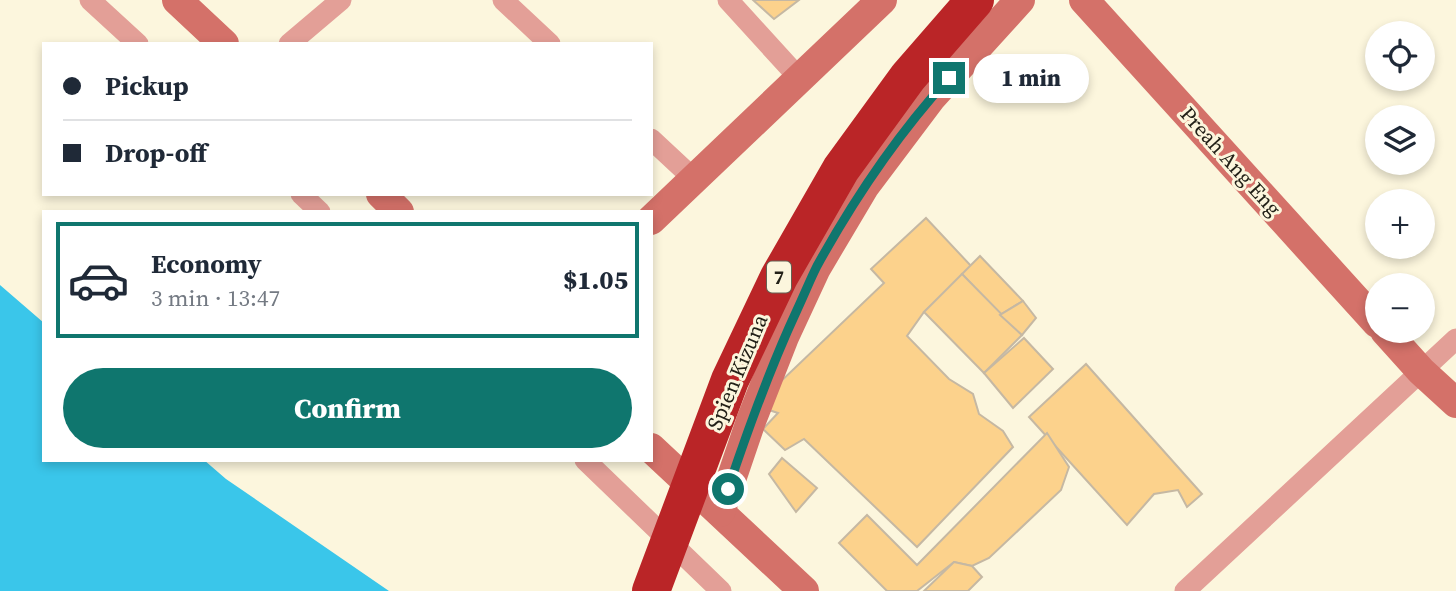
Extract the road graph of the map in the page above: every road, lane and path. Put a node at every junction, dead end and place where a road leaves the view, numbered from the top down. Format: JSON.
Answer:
{"nodes":[{"id":1,"x":90,"y":0,"type":"edge"},
{"id":2,"x":177,"y":0,"type":"edge"},
{"id":3,"x":341,"y":0,"type":"edge"},
{"id":4,"x":503,"y":0,"type":"edge"},
{"id":5,"x":728,"y":0,"type":"edge"},
{"id":6,"x":882,"y":0,"type":"edge"},
{"id":7,"x":975,"y":0,"type":"edge"},
{"id":8,"x":1020,"y":0,"type":"edge"},
{"id":9,"x":1084,"y":0,"type":"edge"},
{"id":10,"x":136,"y":42,"type":"edge"},
{"id":11,"x":221,"y":42,"type":"edge"},
{"id":12,"x":291,"y":42,"type":"edge"},
{"id":13,"x":548,"y":42,"type":"edge"},
{"id":14,"x":800,"y":79,"type":"junction"},
{"id":15,"x":653,"y":141,"type":"edge"},
{"id":16,"x":694,"y":179,"type":"junction"},
{"id":17,"x":303,"y":196,"type":"edge"},
{"id":18,"x":383,"y":196,"type":"edge"},
{"id":19,"x":318,"y":210,"type":"edge"},
{"id":20,"x":397,"y":210,"type":"edge"},
{"id":21,"x":653,"y":218,"type":"edge"},
{"id":22,"x":1365,"y":310,"type":"edge"},
{"id":23,"x":1456,"y":339,"type":"edge"},
{"id":24,"x":1396,"y":343,"type":"edge"},
{"id":25,"x":1421,"y":371,"type":"junction"},
{"id":26,"x":1456,"y":403,"type":"edge"},
{"id":27,"x":653,"y":450,"type":"edge"},
{"id":28,"x":587,"y":462,"type":"edge"},
{"id":29,"x":720,"y":512,"type":"junction"},
{"id":30,"x":651,"y":591,"type":"edge"},
{"id":31,"x":721,"y":591,"type":"edge"},
{"id":32,"x":804,"y":591,"type":"edge"},
{"id":33,"x":1185,"y":591,"type":"edge"}],
"edges":[{"from":1,"to":10,"type":"street"},
{"from":2,"to":11,"type":"street"},
{"from":3,"to":12,"type":"street"},
{"from":4,"to":13,"type":"street"},
{"from":5,"to":14,"type":"street"},
{"from":6,"to":14,"type":"street"},
{"from":7,"to":30,"type":"highway","name":"Spien Kizuna","number":"7","bridge":true},
{"from":8,"to":29,"type":"street"},
{"from":9,"to":22,"type":"street","name":"Preah Ang Eng"},
{"from":14,"to":16,"type":"street"},
{"from":15,"to":16,"type":"street"},
{"from":16,"to":21,"type":"street"},
{"from":17,"to":19,"type":"street"},
{"from":18,"to":20,"type":"street"},
{"from":23,"to":25,"type":"street"},
{"from":24,"to":25,"type":"street"},
{"from":25,"to":26,"type":"street"},
{"from":25,"to":33,"type":"street"},
{"from":27,"to":29,"type":"street"},
{"from":28,"to":31,"type":"street"},
{"from":29,"to":32,"type":"street"}]}
